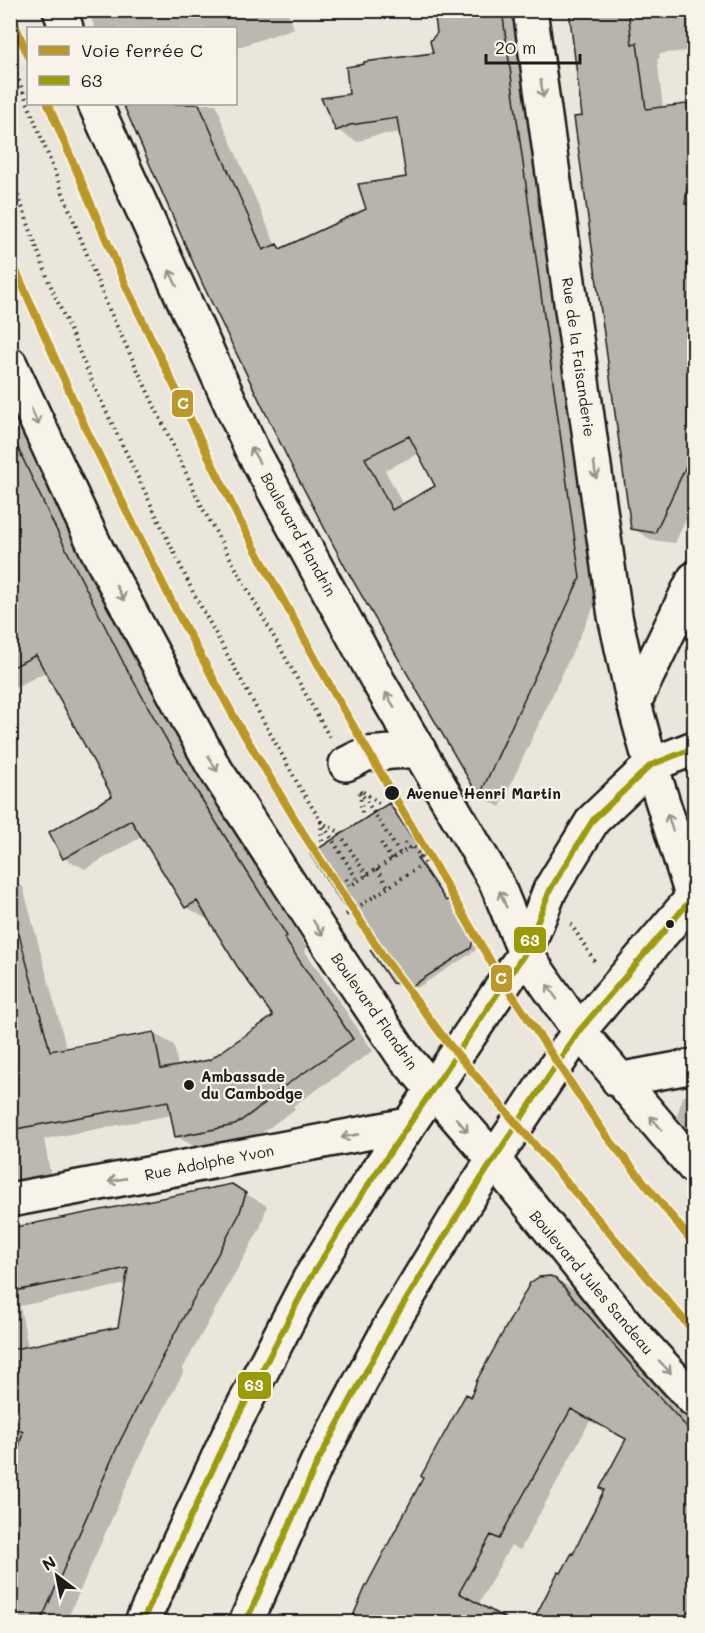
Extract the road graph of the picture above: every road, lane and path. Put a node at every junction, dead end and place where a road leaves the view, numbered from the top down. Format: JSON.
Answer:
{"nodes":[{"id":1,"x":60,"y":10,"type":"edge"},
{"id":2,"x":530,"y":10,"type":"edge"},
{"id":3,"x":66,"y":27,"type":"edge"},
{"id":4,"x":10,"y":58,"type":"edge"},
{"id":5,"x":27,"y":101,"type":"edge"},
{"id":6,"x":28,"y":105,"type":"edge"},
{"id":7,"x":95,"y":105,"type":"edge"},
{"id":8,"x":10,"y":173,"type":"edge"},
{"id":9,"x":10,"y":364,"type":"edge"},
{"id":10,"x":694,"y":579,"type":"edge"},
{"id":11,"x":634,"y":703,"type":"junction"},
{"id":12,"x":694,"y":748,"type":"edge"},
{"id":13,"x":419,"y":750,"type":"junction"},
{"id":14,"x":651,"y":765,"type":"junction"},
{"id":15,"x":347,"y":767,"type":"junction"},
{"id":16,"x":379,"y":803,"type":"dead end"},
{"id":17,"x":362,"y":813,"type":"dead end"},
{"id":18,"x":321,"y":822,"type":"junction"},
{"id":19,"x":322,"y":841,"type":"dead end"},
{"id":20,"x":404,"y":842,"type":"dead end"},
{"id":21,"x":381,"y":843,"type":"dead end"},
{"id":22,"x":409,"y":848,"type":"junction"},
{"id":23,"x":400,"y":854,"type":"junction"},
{"id":24,"x":392,"y":860,"type":"junction"},
{"id":25,"x":377,"y":869,"type":"junction"},
{"id":26,"x":367,"y":876,"type":"junction"},
{"id":27,"x":346,"y":879,"type":"dead end"},
{"id":28,"x":358,"y":881,"type":"junction"},
{"id":29,"x":388,"y":887,"type":"junction"},
{"id":30,"x":694,"y":897,"type":"edge"},
{"id":31,"x":350,"y":912,"type":"dead end"},
{"id":32,"x":570,"y":924,"type":"dead end"},
{"id":33,"x":525,"y":953,"type":"junction"},
{"id":34,"x":596,"y":964,"type":"dead end"},
{"id":35,"x":579,"y":1031,"type":"junction"},
{"id":36,"x":694,"y":1066,"type":"edge"},
{"id":37,"x":618,"y":1080,"type":"junction"},
{"id":38,"x":432,"y":1090,"type":"junction"},
{"id":39,"x":408,"y":1125,"type":"junction"},
{"id":40,"x":494,"y":1160,"type":"junction"},
{"id":41,"x":694,"y":1167,"type":"edge"},
{"id":42,"x":10,"y":1200,"type":"edge"},
{"id":43,"x":694,"y":1400,"type":"edge"},
{"id":44,"x":142,"y":1623,"type":"edge"},
{"id":45,"x":246,"y":1623,"type":"edge"}],
"edges":[{"from":1,"to":3,"type":"street"},
{"from":2,"to":11,"type":"street","name":"Rue de la Faisanderie","one_way":true},
{"from":4,"to":5,"type":"path"},
{"from":6,"to":15,"type":"path"},
{"from":13,"to":7,"type":"street","name":"Boulevard Flandrin","one_way":true},
{"from":8,"to":18,"type":"path"},
{"from":9,"to":38,"type":"street","name":"Boulevard Flandrin","one_way":true},
{"from":10,"to":11,"type":"street"},
{"from":11,"to":14,"type":"street","name":"Rue de la Faisanderie"},
{"from":12,"to":14,"type":"street"},
{"from":13,"to":15,"type":"street"},
{"from":33,"to":13,"type":"street","name":"Boulevard Flandrin","one_way":true},
{"from":30,"to":14,"type":"street","name":"Rue de la Faisanderie","one_way":true},
{"from":14,"to":33,"type":"street"},
{"from":15,"to":16,"type":"path"},
{"from":15,"to":17,"type":"path"},
{"from":15,"to":23,"type":"path"},
{"from":18,"to":19,"type":"path"},
{"from":18,"to":26,"type":"path"},
{"from":18,"to":28,"type":"path"},
{"from":20,"to":22,"type":"path"},
{"from":21,"to":24,"type":"path"},
{"from":22,"to":23,"type":"path"},
{"from":22,"to":29,"type":"path"},
{"from":23,"to":24,"type":"path"},
{"from":24,"to":25,"type":"path"},
{"from":25,"to":26,"type":"path"},
{"from":25,"to":29,"type":"path"},
{"from":26,"to":28,"type":"path"},
{"from":27,"to":28,"type":"path"},
{"from":29,"to":31,"type":"path"},
{"from":30,"to":35,"type":"street"},
{"from":32,"to":34,"type":"path"},
{"from":35,"to":33,"type":"street","name":"Boulevard Flandrin","one_way":true},
{"from":33,"to":38,"type":"street"},
{"from":35,"to":37,"type":"street","name":"Boulevard Flandrin"},
{"from":35,"to":40,"type":"street"},
{"from":36,"to":37,"type":"street"},
{"from":41,"to":37,"type":"street","name":"Boulevard Flandrin","one_way":true},
{"from":38,"to":39,"type":"street"},
{"from":38,"to":40,"type":"street","name":"Boulevard Flandrin","one_way":true},
{"from":39,"to":42,"type":"street","name":"Rue Adolphe Yvon","one_way":true},
{"from":39,"to":44,"type":"street"},
{"from":40,"to":43,"type":"street","name":"Boulevard Jules Sandeau","one_way":true},
{"from":40,"to":45,"type":"street"}]}
